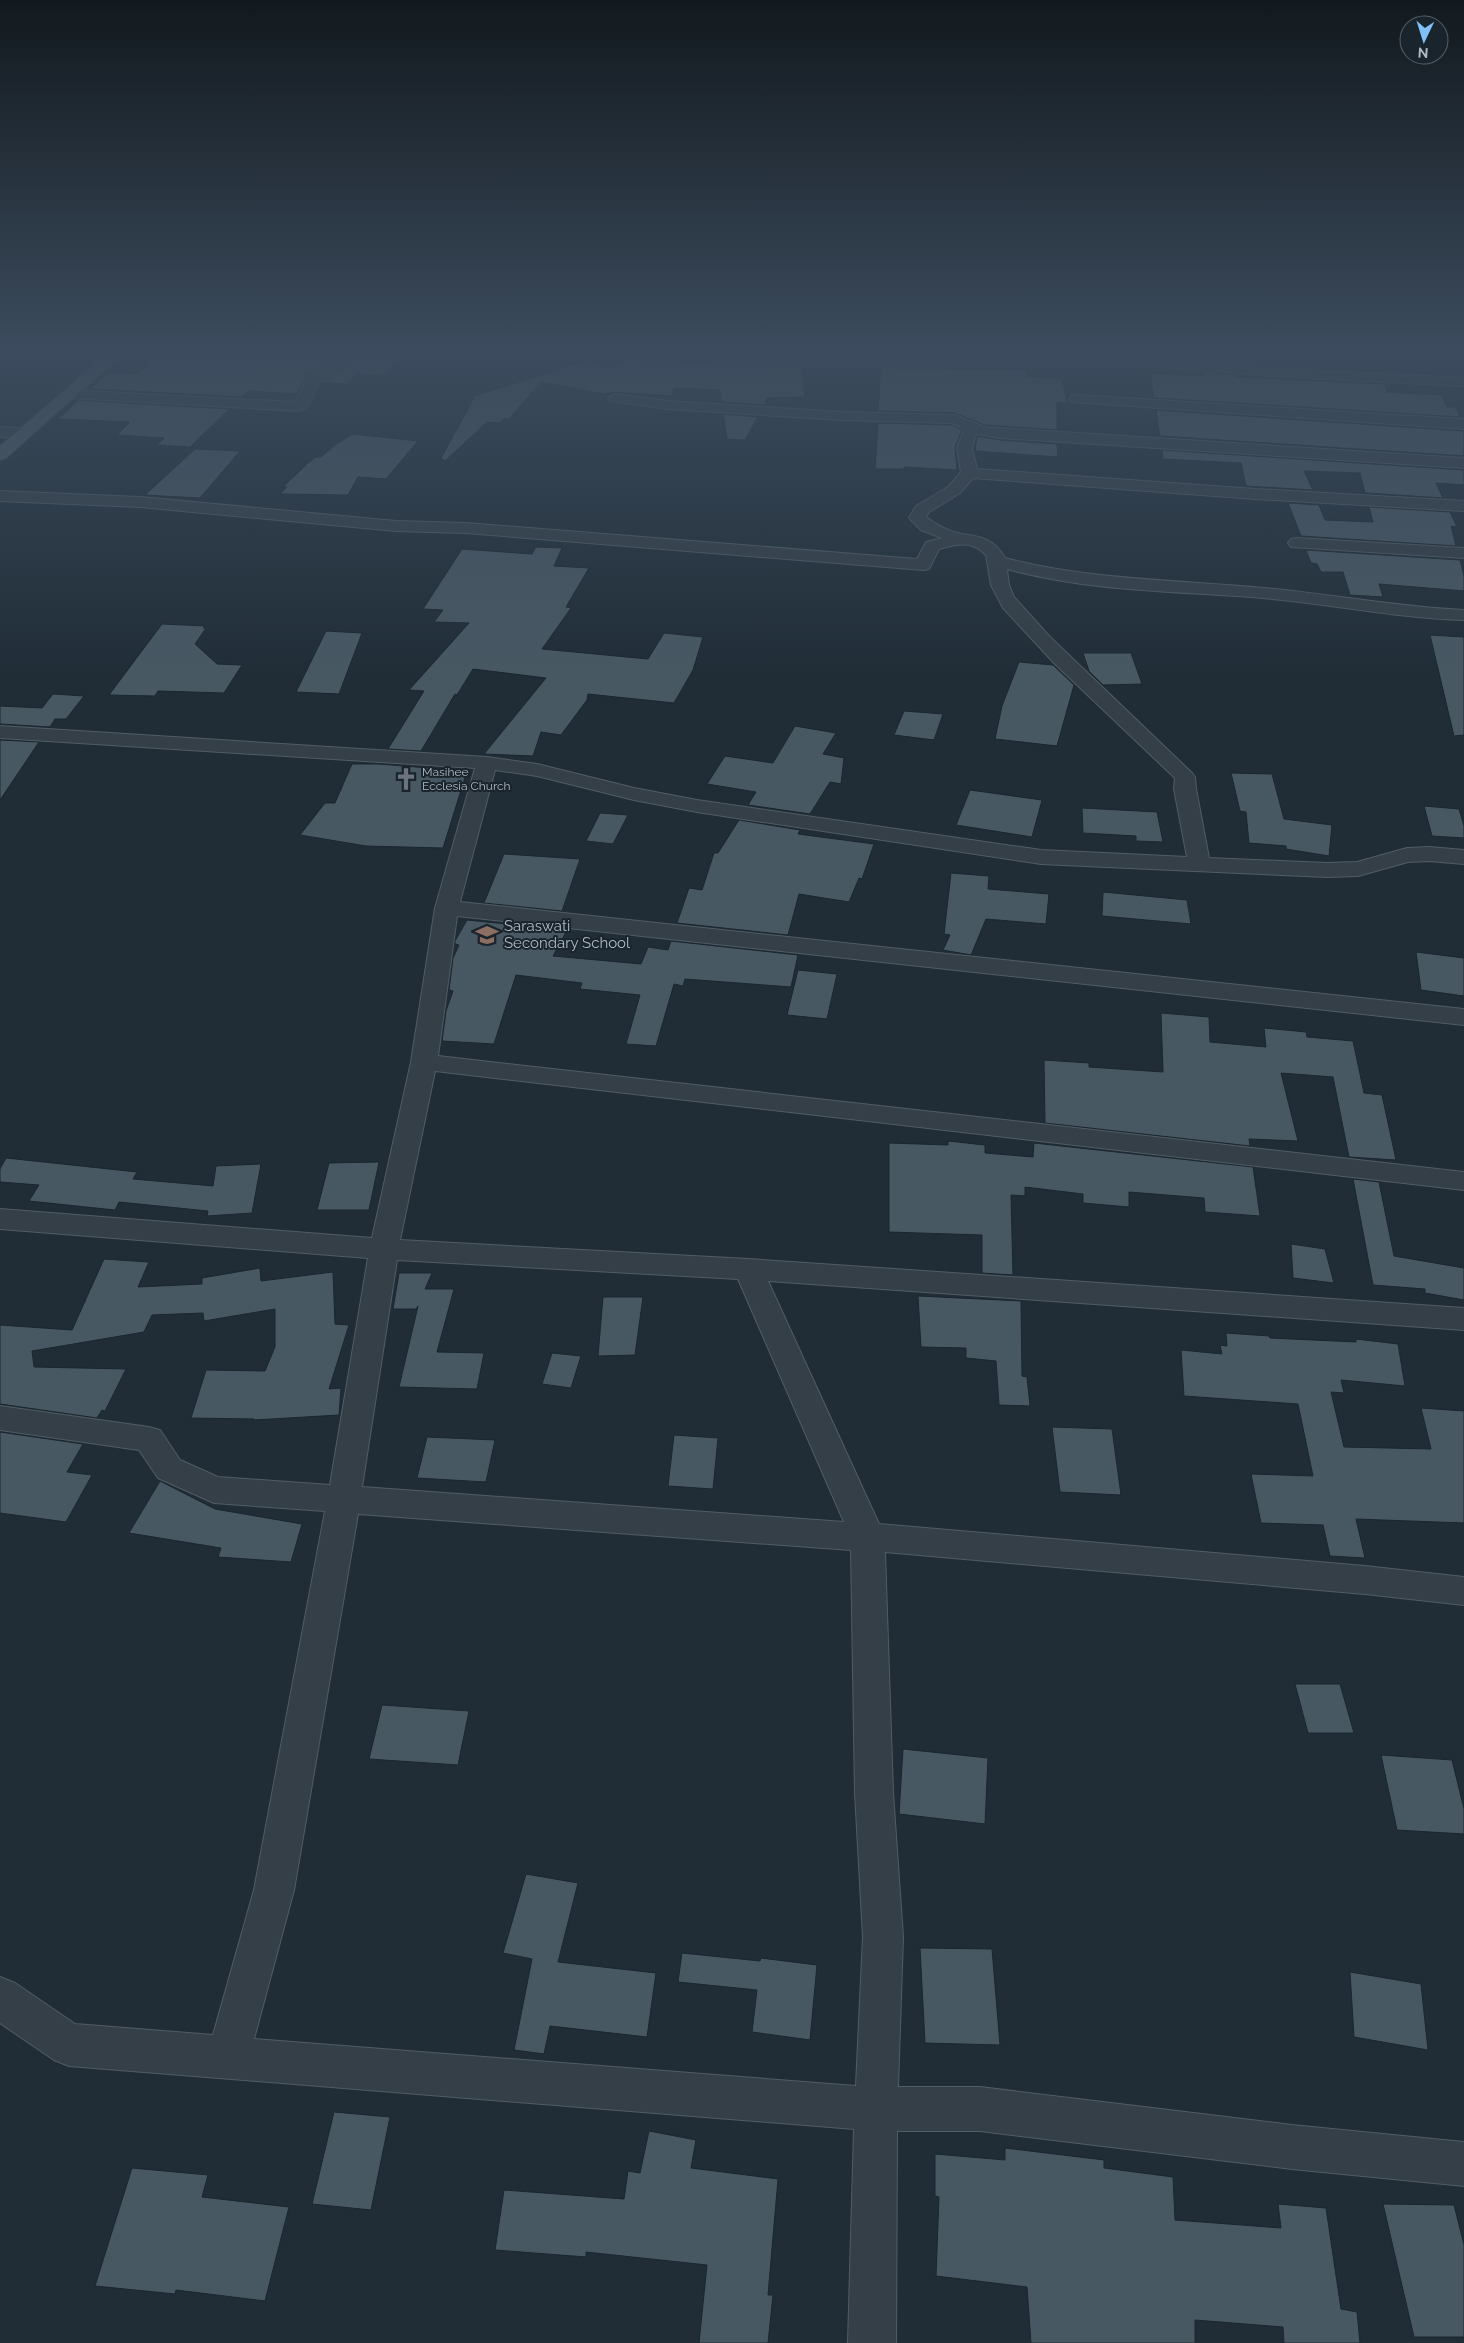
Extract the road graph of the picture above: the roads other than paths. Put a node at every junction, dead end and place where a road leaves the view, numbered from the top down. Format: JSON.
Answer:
{"nodes":[{"id":1,"x":967,"y":458,"type":"edge"},
{"id":2,"x":1414,"y":458,"type":"edge"},
{"id":3,"x":1464,"y":463,"type":"edge"},
{"id":4,"x":969,"y":473,"type":"junction"},
{"id":5,"x":0,"y":496,"type":"edge"},
{"id":6,"x":1464,"y":506,"type":"edge"},
{"id":7,"x":959,"y":539,"type":"junction"},
{"id":8,"x":1297,"y":543,"type":"dead end"},
{"id":9,"x":1464,"y":553,"type":"edge"},
{"id":10,"x":999,"y":562,"type":"junction"},
{"id":11,"x":1464,"y":615,"type":"edge"},
{"id":12,"x":0,"y":732,"type":"edge"},
{"id":13,"x":487,"y":763,"type":"junction"},
{"id":14,"x":1464,"y":857,"type":"edge"},
{"id":15,"x":1199,"y":864,"type":"junction"},
{"id":16,"x":447,"y":908,"type":"junction"},
{"id":17,"x":1464,"y":1017,"type":"edge"},
{"id":18,"x":424,"y":1062,"type":"junction"},
{"id":19,"x":1464,"y":1181,"type":"edge"},
{"id":20,"x":0,"y":1219,"type":"edge"},
{"id":21,"x":384,"y":1249,"type":"junction"},
{"id":22,"x":748,"y":1269,"type":"junction"},
{"id":23,"x":1464,"y":1320,"type":"edge"},
{"id":24,"x":0,"y":1418,"type":"edge"},
{"id":25,"x":344,"y":1498,"type":"junction"},
{"id":26,"x":868,"y":1537,"type":"junction"},
{"id":27,"x":1464,"y":1591,"type":"edge"},
{"id":28,"x":0,"y":1998,"type":"edge"},
{"id":29,"x":228,"y":2058,"type":"junction"},
{"id":30,"x":876,"y":2109,"type":"junction"},
{"id":31,"x":1464,"y":2164,"type":"edge"},
{"id":32,"x":872,"y":2343,"type":"edge"}],
"edges":[{"from":1,"to":4,"type":"street"},
{"from":2,"to":3,"type":"street"},
{"from":4,"to":6,"type":"street"},
{"from":4,"to":7,"type":"street"},
{"from":5,"to":7,"type":"street"},
{"from":7,"to":10,"type":"street"},
{"from":8,"to":9,"type":"street"},
{"from":10,"to":11,"type":"street"},
{"from":10,"to":15,"type":"street"},
{"from":12,"to":13,"type":"street"},
{"from":13,"to":15,"type":"street"},
{"from":13,"to":16,"type":"street"},
{"from":14,"to":15,"type":"street"},
{"from":16,"to":17,"type":"street"},
{"from":16,"to":18,"type":"street"},
{"from":18,"to":19,"type":"street"},
{"from":18,"to":21,"type":"street"},
{"from":20,"to":21,"type":"street"},
{"from":21,"to":22,"type":"street"},
{"from":21,"to":25,"type":"street"},
{"from":22,"to":23,"type":"street"},
{"from":22,"to":26,"type":"street"},
{"from":24,"to":25,"type":"street"},
{"from":25,"to":26,"type":"street"},
{"from":25,"to":29,"type":"street"},
{"from":26,"to":27,"type":"street"},
{"from":26,"to":30,"type":"street"},
{"from":28,"to":29,"type":"street"},
{"from":29,"to":30,"type":"street"},
{"from":30,"to":31,"type":"street"},
{"from":30,"to":32,"type":"street"}]}
